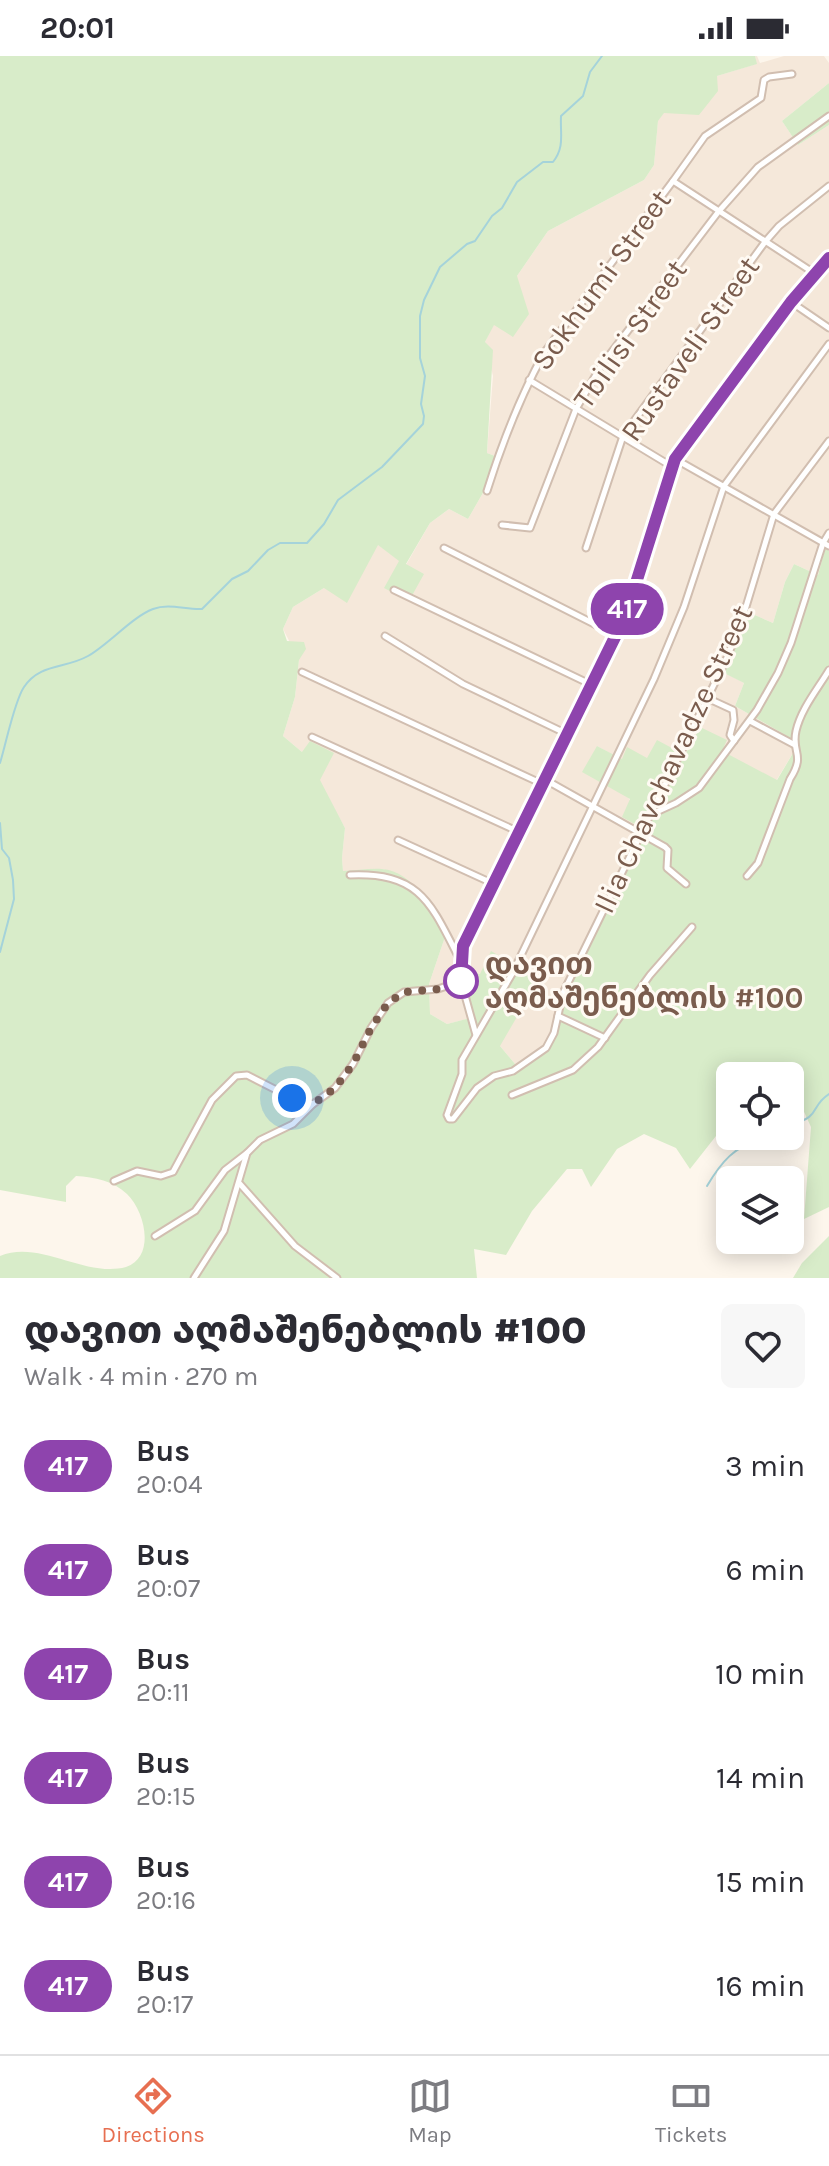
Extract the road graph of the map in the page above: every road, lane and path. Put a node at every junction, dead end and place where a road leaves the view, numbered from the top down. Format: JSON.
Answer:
{"nodes":[{"id":1,"x":792,"y":74,"type":"dead end"},
{"id":2,"x":829,"y":116,"type":"edge"},
{"id":3,"x":673,"y":181,"type":"junction"},
{"id":4,"x":829,"y":186,"type":"edge"},
{"id":5,"x":719,"y":211,"type":"junction"},
{"id":6,"x":765,"y":242,"type":"junction"},
{"id":7,"x":829,"y":258,"type":"edge"},
{"id":8,"x":814,"y":273,"type":"junction"},
{"id":9,"x":791,"y":302,"type":"junction"},
{"id":10,"x":829,"y":328,"type":"edge"},
{"id":11,"x":829,"y":344,"type":"edge"},
{"id":12,"x":529,"y":380,"type":"junction"},
{"id":13,"x":576,"y":409,"type":"junction"},
{"id":14,"x":623,"y":436,"type":"junction"},
{"id":15,"x":829,"y":441,"type":"edge"},
{"id":16,"x":673,"y":462,"type":"junction"},
{"id":17,"x":724,"y":486,"type":"junction"},
{"id":18,"x":487,"y":491,"type":"dead end"},
{"id":19,"x":774,"y":514,"type":"junction"},
{"id":20,"x":502,"y":525,"type":"dead end"},
{"id":21,"x":829,"y":533,"type":"edge"},
{"id":22,"x":826,"y":544,"type":"edge"},
{"id":23,"x":444,"y":548,"type":"dead end"},
{"id":24,"x":586,"y":548,"type":"dead end"},
{"id":25,"x":394,"y":590,"type":"dead end"},
{"id":26,"x":616,"y":635,"type":"junction"},
{"id":27,"x":385,"y":636,"type":"dead end"},
{"id":28,"x":829,"y":670,"type":"edge"},
{"id":29,"x":302,"y":672,"type":"dead end"},
{"id":30,"x":592,"y":685,"type":"junction"},
{"id":31,"x":707,"y":698,"type":"junction"},
{"id":32,"x":750,"y":721,"type":"junction"},
{"id":33,"x":567,"y":734,"type":"junction"},
{"id":34,"x":312,"y":737,"type":"dead end"},
{"id":35,"x":734,"y":741,"type":"junction"},
{"id":36,"x":795,"y":745,"type":"junction"},
{"id":37,"x":544,"y":779,"type":"junction"},
{"id":38,"x":594,"y":807,"type":"junction"},
{"id":39,"x":650,"y":815,"type":"junction"},
{"id":40,"x":519,"y":832,"type":"junction"},
{"id":41,"x":642,"y":834,"type":"junction"},
{"id":42,"x":398,"y":840,"type":"dead end"},
{"id":43,"x":350,"y":875,"type":"dead end"},
{"id":44,"x":747,"y":876,"type":"dead end"},
{"id":45,"x":494,"y":884,"type":"junction"},
{"id":46,"x":686,"y":884,"type":"dead end"},
{"id":47,"x":692,"y":927,"type":"dead end"},
{"id":48,"x":460,"y":960,"type":"junction"},
{"id":49,"x":461,"y":981,"type":"junction"},
{"id":50,"x":558,"y":1016,"type":"junction"},
{"id":51,"x":476,"y":1036,"type":"junction"},
{"id":52,"x":605,"y":1038,"type":"junction"},
{"id":53,"x":512,"y":1095,"type":"dead end"},
{"id":54,"x":313,"y":1104,"type":"junction"},
{"id":55,"x":247,"y":1153,"type":"junction"},
{"id":56,"x":114,"y":1181,"type":"dead end"},
{"id":57,"x":239,"y":1183,"type":"junction"},
{"id":58,"x":155,"y":1236,"type":"dead end"},
{"id":59,"x":194,"y":1278,"type":"edge"},
{"id":60,"x":337,"y":1278,"type":"edge"}],
"edges":[{"from":1,"to":3,"type":"street"},
{"from":2,"to":5,"type":"street","name":"Tbilisi Street"},
{"from":3,"to":5,"type":"street","name":"Sokhumi Street"},
{"from":3,"to":12,"type":"street","name":"Sokhumi Street"},
{"from":4,"to":6,"type":"street","name":"Rustaveli Street"},
{"from":5,"to":6,"type":"street","name":"Sokhumi Street"},
{"from":5,"to":13,"type":"street","name":"Tbilisi Street"},
{"from":6,"to":8,"type":"street","name":"Sokhumi Street"},
{"from":6,"to":14,"type":"street","name":"Rustaveli Street"},
{"from":7,"to":8,"type":"street"},
{"from":8,"to":9,"type":"street"},
{"from":9,"to":10,"type":"street"},
{"from":9,"to":16,"type":"street"},
{"from":11,"to":17,"type":"street"},
{"from":12,"to":13,"type":"street"},
{"from":12,"to":18,"type":"street","name":"Sokhumi Street"},
{"from":13,"to":14,"type":"street"},
{"from":13,"to":20,"type":"street","name":"Tbilisi Street"},
{"from":14,"to":16,"type":"street"},
{"from":14,"to":24,"type":"street","name":"Rustaveli Street"},
{"from":15,"to":19,"type":"street","name":"Ilia Chavchavadze Street"},
{"from":16,"to":17,"type":"street"},
{"from":16,"to":26,"type":"street"},
{"from":17,"to":19,"type":"street"},
{"from":17,"to":38,"type":"street"},
{"from":19,"to":22,"type":"street"},
{"from":19,"to":31,"type":"street","name":"Ilia Chavchavadze Street"},
{"from":21,"to":22,"type":"street"},
{"from":22,"to":32,"type":"street"},
{"from":23,"to":26,"type":"street"},
{"from":25,"to":30,"type":"street"},
{"from":26,"to":30,"type":"street"},
{"from":27,"to":33,"type":"street"},
{"from":28,"to":36,"type":"street"},
{"from":29,"to":37,"type":"street"},
{"from":30,"to":33,"type":"street"},
{"from":31,"to":35,"type":"street"},
{"from":31,"to":39,"type":"street","name":"Ilia Chavchavadze Street"},
{"from":32,"to":35,"type":"street"},
{"from":32,"to":36,"type":"street"},
{"from":33,"to":37,"type":"street"},
{"from":34,"to":40,"type":"street"},
{"from":35,"to":39,"type":"street"},
{"from":36,"to":44,"type":"street"},
{"from":37,"to":38,"type":"street"},
{"from":37,"to":40,"type":"street"},
{"from":38,"to":41,"type":"street"},
{"from":38,"to":51,"type":"street"},
{"from":39,"to":41,"type":"street","name":"Ilia Chavchavadze Street"},
{"from":40,"to":45,"type":"street"},
{"from":41,"to":46,"type":"street"},
{"from":41,"to":50,"type":"street","name":"Ilia Chavchavadze Street"},
{"from":42,"to":45,"type":"street"},
{"from":43,"to":48,"type":"street"},
{"from":45,"to":48,"type":"street"},
{"from":47,"to":52,"type":"street"},
{"from":48,"to":49,"type":"street"},
{"from":49,"to":51,"type":"street"},
{"from":49,"to":54,"type":"street"},
{"from":50,"to":51,"type":"street","name":"Ilia Chavchavadze Street"},
{"from":50,"to":52,"type":"street"},
{"from":52,"to":53,"type":"street"},
{"from":54,"to":55,"type":"street"},
{"from":54,"to":56,"type":"street"},
{"from":55,"to":57,"type":"street"},
{"from":55,"to":58,"type":"street"},
{"from":57,"to":59,"type":"street"},
{"from":57,"to":60,"type":"street"}]}
